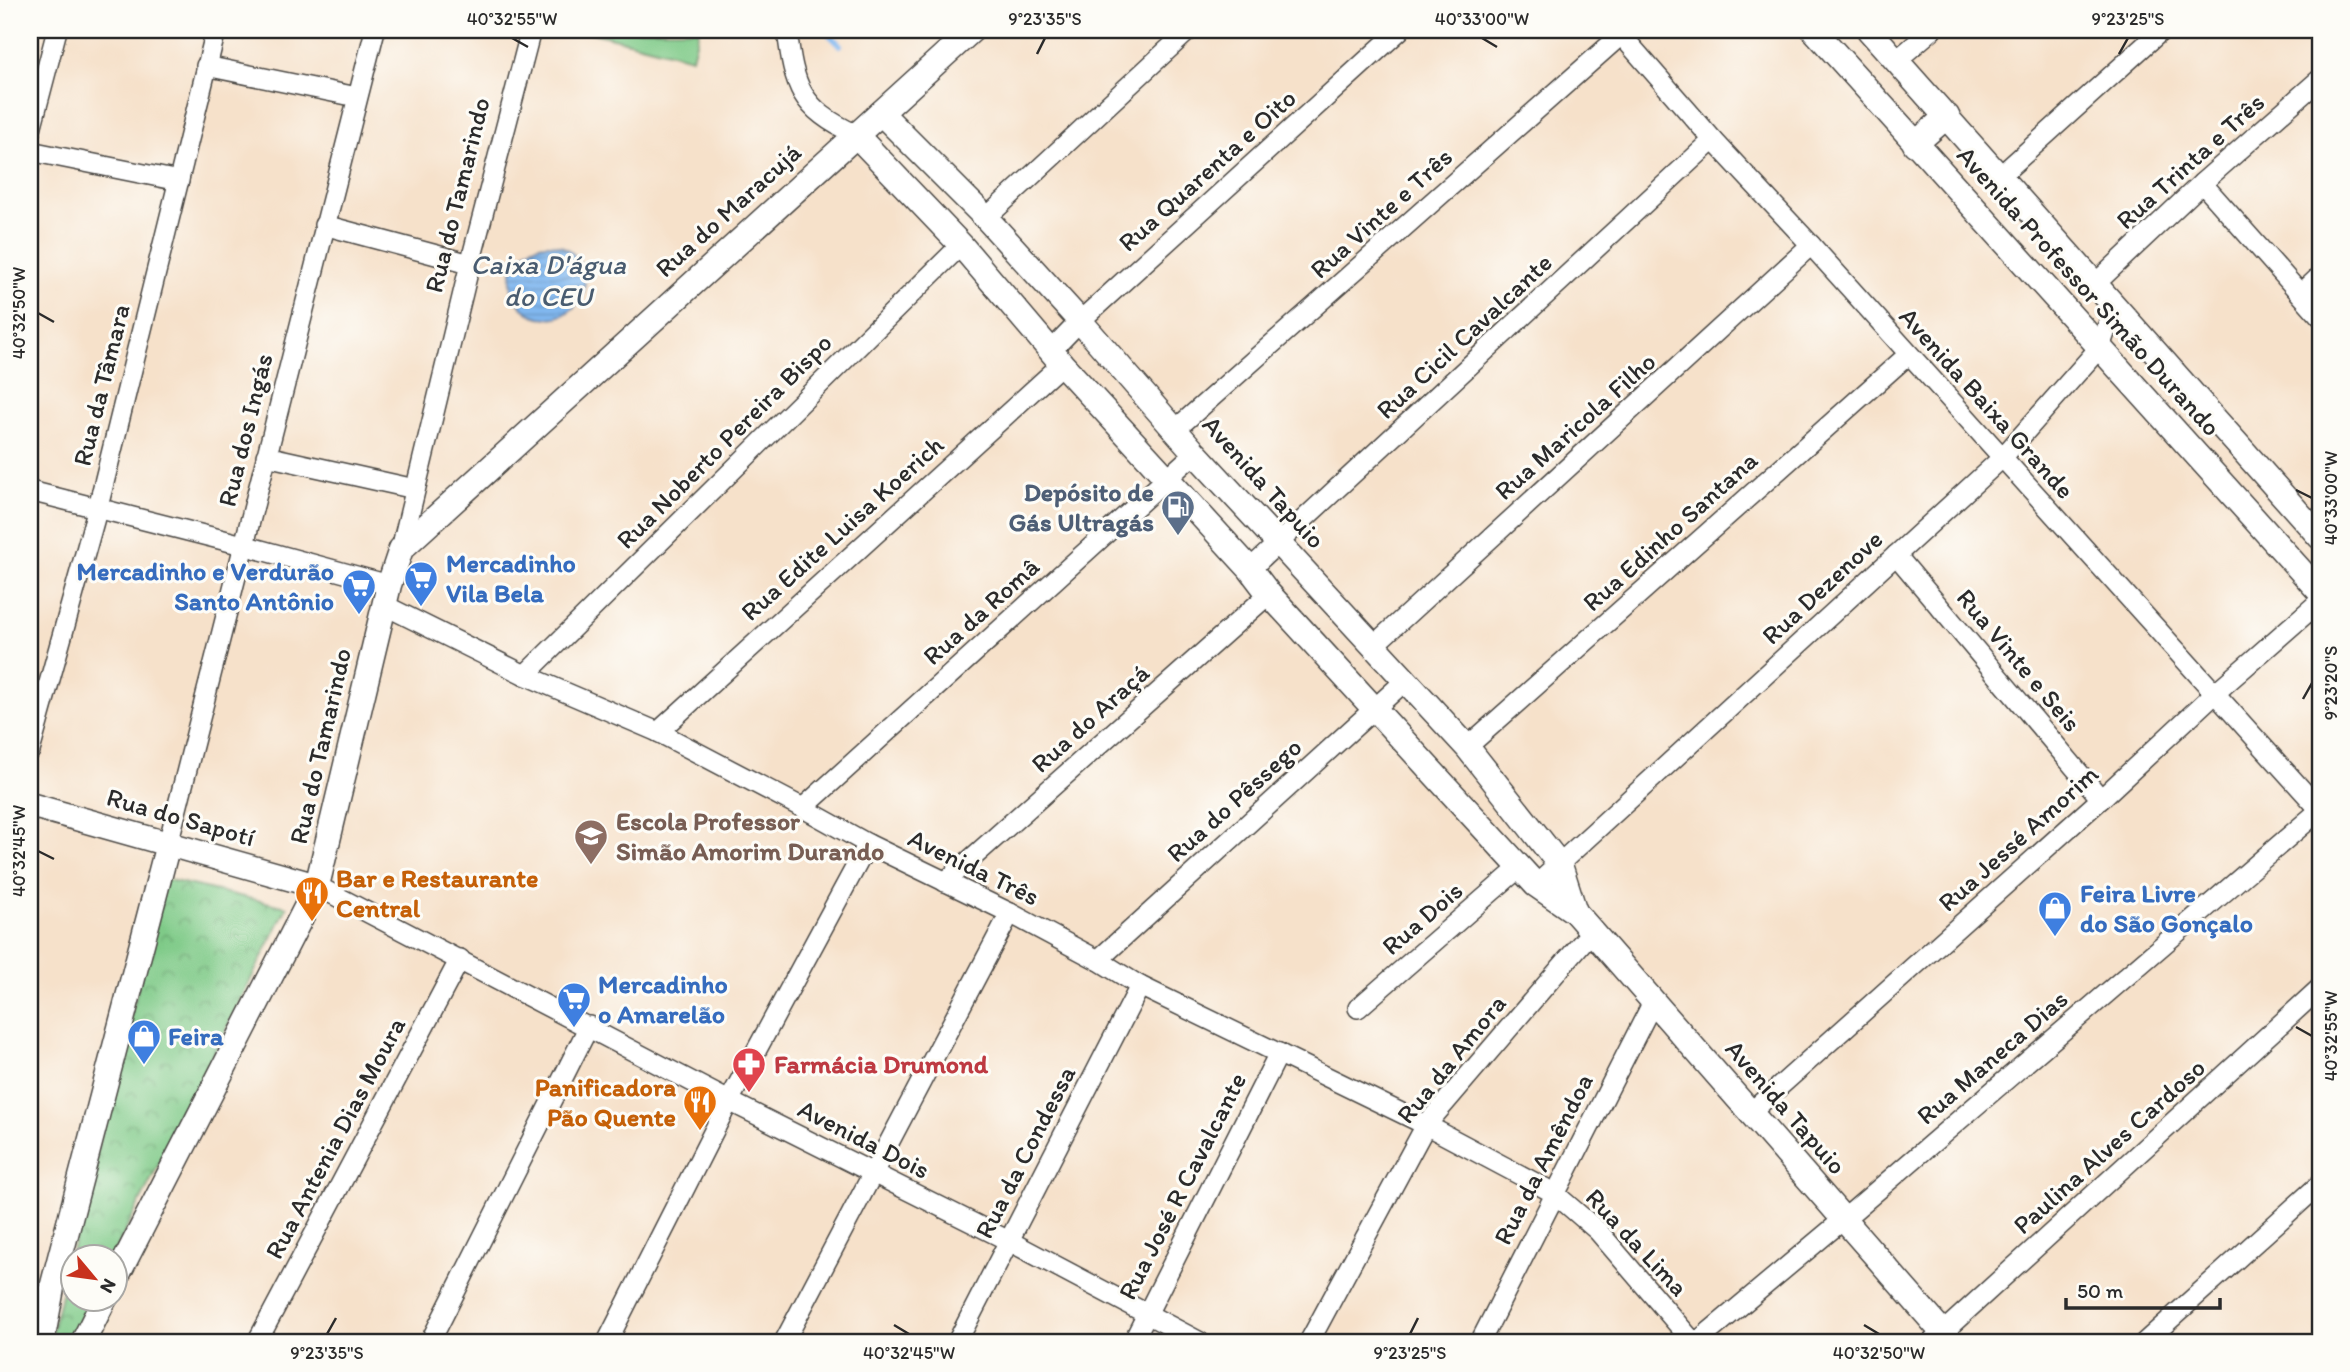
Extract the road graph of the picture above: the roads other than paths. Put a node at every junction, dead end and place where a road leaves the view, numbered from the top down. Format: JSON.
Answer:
{"nodes":[{"id":1,"x":57,"y":30,"type":"edge"},
{"id":2,"x":216,"y":30,"type":"edge"},
{"id":3,"x":374,"y":30,"type":"edge"},
{"id":4,"x":531,"y":30,"type":"edge"},
{"id":5,"x":787,"y":30,"type":"edge"},
{"id":6,"x":972,"y":30,"type":"edge"},
{"id":7,"x":1189,"y":30,"type":"edge"},
{"id":8,"x":1400,"y":30,"type":"edge"},
{"id":9,"x":1814,"y":30,"type":"edge"},
{"id":10,"x":1869,"y":30,"type":"edge"},
{"id":11,"x":1932,"y":30,"type":"edge"},
{"id":12,"x":2162,"y":30,"type":"edge"},
{"id":13,"x":1619,"y":32,"type":"edge"},
{"id":14,"x":1897,"y":60,"type":"junction"},
{"id":15,"x":206,"y":66,"type":"junction"},
{"id":16,"x":2320,"y":79,"type":"edge"},
{"id":17,"x":357,"y":97,"type":"junction"},
{"id":18,"x":881,"y":113,"type":"junction"},
{"id":19,"x":1947,"y":116,"type":"junction"},
{"id":20,"x":30,"y":133,"type":"edge"},
{"id":21,"x":855,"y":134,"type":"junction"},
{"id":22,"x":1713,"y":140,"type":"junction"},
{"id":23,"x":1915,"y":144,"type":"junction"},
{"id":24,"x":30,"y":151,"type":"edge"},
{"id":25,"x":2000,"y":176,"type":"junction"},
{"id":26,"x":178,"y":181,"type":"junction"},
{"id":27,"x":2202,"y":183,"type":"junction"},
{"id":28,"x":986,"y":218,"type":"junction"},
{"id":29,"x":324,"y":225,"type":"junction"},
{"id":30,"x":961,"y":245,"type":"junction"},
{"id":31,"x":1811,"y":245,"type":"junction"},
{"id":32,"x":470,"y":264,"type":"junction"},
{"id":33,"x":2320,"y":276,"type":"edge"},
{"id":34,"x":2095,"y":284,"type":"junction"},
{"id":35,"x":2301,"y":293,"type":"junction"},
{"id":36,"x":2115,"y":305,"type":"junction"},
{"id":37,"x":2320,"y":316,"type":"edge"},
{"id":38,"x":1080,"y":321,"type":"junction"},
{"id":39,"x":2100,"y":347,"type":"junction"},
{"id":40,"x":1908,"y":355,"type":"junction"},
{"id":41,"x":1057,"y":357,"type":"junction"},
{"id":42,"x":1176,"y":429,"type":"junction"},
{"id":43,"x":1195,"y":453,"type":"junction"},
{"id":44,"x":266,"y":456,"type":"junction"},
{"id":45,"x":2002,"y":458,"type":"junction"},
{"id":46,"x":1167,"y":478,"type":"junction"},
{"id":47,"x":415,"y":489,"type":"junction"},
{"id":48,"x":30,"y":491,"type":"edge"},
{"id":49,"x":98,"y":507,"type":"junction"},
{"id":50,"x":2320,"y":538,"type":"edge"},
{"id":51,"x":1279,"y":544,"type":"junction"},
{"id":52,"x":243,"y":545,"type":"junction"},
{"id":53,"x":401,"y":549,"type":"junction"},
{"id":54,"x":1896,"y":555,"type":"junction"},
{"id":55,"x":2293,"y":562,"type":"junction"},
{"id":56,"x":1250,"y":569,"type":"junction"},
{"id":57,"x":2320,"y":592,"type":"edge"},
{"id":58,"x":1269,"y":594,"type":"junction"},
{"id":59,"x":386,"y":595,"type":"junction"},
{"id":60,"x":2320,"y":601,"type":"edge"},
{"id":61,"x":1374,"y":645,"type":"junction"},
{"id":62,"x":525,"y":675,"type":"junction"},
{"id":63,"x":1406,"y":680,"type":"junction"},
{"id":64,"x":2215,"y":693,"type":"junction"},
{"id":65,"x":1374,"y":708,"type":"junction"},
{"id":66,"x":658,"y":732,"type":"junction"},
{"id":67,"x":1467,"y":747,"type":"junction"},
{"id":68,"x":30,"y":751,"type":"edge"},
{"id":69,"x":2101,"y":799,"type":"junction"},
{"id":70,"x":30,"y":805,"type":"edge"},
{"id":71,"x":803,"y":808,"type":"junction"},
{"id":72,"x":2320,"y":810,"type":"edge"},
{"id":73,"x":168,"y":844,"type":"junction"},
{"id":74,"x":868,"y":844,"type":"junction"},
{"id":75,"x":1560,"y":865,"type":"junction"},
{"id":76,"x":1520,"y":867,"type":"junction"},
{"id":77,"x":946,"y":882,"type":"junction"},
{"id":78,"x":317,"y":886,"type":"junction"},
{"id":79,"x":1536,"y":886,"type":"junction"},
{"id":80,"x":1575,"y":912,"type":"junction"},
{"id":81,"x":1010,"y":913,"type":"junction"},
{"id":82,"x":1592,"y":931,"type":"junction"},
{"id":83,"x":460,"y":959,"type":"junction"},
{"id":84,"x":1098,"y":960,"type":"junction"},
{"id":85,"x":1140,"y":986,"type":"junction"},
{"id":86,"x":2320,"y":988,"type":"edge"},
{"id":87,"x":1654,"y":1000,"type":"junction"},
{"id":88,"x":1358,"y":1008,"type":"dead end"},
{"id":89,"x":589,"y":1026,"type":"junction"},
{"id":90,"x":1279,"y":1053,"type":"junction"},
{"id":91,"x":729,"y":1101,"type":"junction"},
{"id":92,"x":1750,"y":1113,"type":"junction"},
{"id":93,"x":1426,"y":1125,"type":"junction"},
{"id":94,"x":873,"y":1172,"type":"junction"},
{"id":95,"x":2320,"y":1184,"type":"edge"},
{"id":96,"x":1554,"y":1193,"type":"junction"},
{"id":97,"x":1844,"y":1219,"type":"junction"},
{"id":98,"x":1009,"y":1241,"type":"junction"},
{"id":99,"x":130,"y":1251,"type":"edge"},
{"id":100,"x":98,"y":1312,"type":"edge"},
{"id":101,"x":1147,"y":1314,"type":"junction"},
{"id":102,"x":1942,"y":1339,"type":"edge"},
{"id":103,"x":40,"y":1340,"type":"edge"},
{"id":104,"x":2150,"y":1341,"type":"edge"},
{"id":105,"x":83,"y":1342,"type":"edge"},
{"id":106,"x":257,"y":1342,"type":"edge"},
{"id":107,"x":430,"y":1342,"type":"edge"},
{"id":108,"x":607,"y":1342,"type":"edge"},
{"id":109,"x":784,"y":1342,"type":"edge"},
{"id":110,"x":957,"y":1342,"type":"edge"},
{"id":111,"x":1133,"y":1342,"type":"edge"},
{"id":112,"x":1200,"y":1342,"type":"edge"},
{"id":113,"x":1309,"y":1342,"type":"edge"},
{"id":114,"x":1480,"y":1342,"type":"edge"},
{"id":115,"x":1695,"y":1342,"type":"edge"}],
"edges":[{"from":1,"to":20,"type":"street"},
{"from":2,"to":15,"type":"street","name":"Rua da Tâmara"},
{"from":3,"to":17,"type":"street","name":"Rua dos Ingás"},
{"from":4,"to":32,"type":"street","name":"Rua do Tamarindo"},
{"from":5,"to":21,"type":"street"},
{"from":6,"to":18,"type":"street","name":"Rua do Maracujá"},
{"from":7,"to":28,"type":"street"},
{"from":8,"to":38,"type":"street","name":"Rua Quarenta e Oito"},
{"from":9,"to":23,"type":"street","name":"Avenida Professor Simão Durando"},
{"from":10,"to":14,"type":"street","name":"Avenida Professor Simão Durando"},
{"from":11,"to":14,"type":"street"},
{"from":12,"to":25,"type":"street"},
{"from":13,"to":22,"type":"street","name":"Avenida Baixa Grande"},
{"from":13,"to":42,"type":"street","name":"Rua Vinte e Três"},
{"from":14,"to":19,"type":"street","name":"Avenida Professor Simão Durando"},
{"from":15,"to":17,"type":"street"},
{"from":15,"to":26,"type":"street","name":"Rua da Tâmara"},
{"from":16,"to":27,"type":"street","name":"Rua Trinta e Três"},
{"from":17,"to":29,"type":"street","name":"Rua dos Ingás"},
{"from":18,"to":21,"type":"street","name":"Rua do Maracujá"},
{"from":18,"to":28,"type":"street","name":"Avenida Tapuio"},
{"from":19,"to":23,"type":"street"},
{"from":19,"to":25,"type":"street","name":"Avenida Professor Simão Durando"},
{"from":21,"to":30,"type":"street","name":"Avenida Tapuio"},
{"from":21,"to":53,"type":"street","name":"Rua do Maracujá"},
{"from":22,"to":31,"type":"street","name":"Avenida Baixa Grande"},
{"from":22,"to":51,"type":"street","name":"Rua Cicil Cavalcante"},
{"from":23,"to":39,"type":"street","name":"Avenida Professor Simão Durando"},
{"from":24,"to":26,"type":"street"},
{"from":25,"to":34,"type":"street","name":"Avenida Professor Simão Durando"},
{"from":26,"to":49,"type":"street","name":"Rua da Tâmara"},
{"from":27,"to":34,"type":"street","name":"Rua Trinta e Três"},
{"from":27,"to":35,"type":"street"},
{"from":28,"to":38,"type":"street","name":"Avenida Tapuio"},
{"from":29,"to":32,"type":"street"},
{"from":29,"to":44,"type":"street","name":"Rua dos Ingás"},
{"from":30,"to":41,"type":"street","name":"Avenida Tapuio"},
{"from":30,"to":62,"type":"street","name":"Rua Noberto Pereira Bispo"},
{"from":31,"to":40,"type":"street","name":"Avenida Baixa Grande"},
{"from":31,"to":61,"type":"street","name":"Rua Maricola Filho"},
{"from":32,"to":47,"type":"street","name":"Rua do Tamarindo"},
{"from":33,"to":35,"type":"street"},
{"from":34,"to":36,"type":"street","name":"Avenida Professor Simão Durando"},
{"from":35,"to":37,"type":"street"},
{"from":36,"to":39,"type":"street","name":"Rua Dezenove"},
{"from":36,"to":50,"type":"street","name":"Avenida Professor Simão Durando"},
{"from":38,"to":41,"type":"street","name":"Rua Quarenta e Oito"},
{"from":38,"to":42,"type":"street","name":"Avenida Tapuio"},
{"from":39,"to":45,"type":"street","name":"Rua Dezenove"},
{"from":39,"to":55,"type":"street","name":"Avenida Professor Simão Durando"},
{"from":40,"to":45,"type":"street","name":"Avenida Baixa Grande"},
{"from":40,"to":67,"type":"street","name":"Rua Edinho Santana"},
{"from":41,"to":46,"type":"street","name":"Avenida Tapuio"},
{"from":41,"to":66,"type":"street","name":"Rua Edite Luisa Koerich"},
{"from":42,"to":43,"type":"street","name":"Avenida Tapuio"},
{"from":43,"to":46,"type":"street","name":"Rua da Româ"},
{"from":43,"to":51,"type":"street","name":"Avenida Tapuio"},
{"from":44,"to":47,"type":"street"},
{"from":44,"to":52,"type":"street","name":"Rua dos Ingás"},
{"from":45,"to":54,"type":"street","name":"Rua Dezenove"},
{"from":45,"to":64,"type":"street","name":"Avenida Baixa Grande"},
{"from":46,"to":56,"type":"street","name":"Avenida Tapuio"},
{"from":46,"to":71,"type":"street","name":"Rua da Româ"},
{"from":47,"to":53,"type":"street","name":"Rua do Tamarindo"},
{"from":48,"to":49,"type":"street","name":"Avenida Três"},
{"from":49,"to":52,"type":"street","name":"Avenida Três"},
{"from":49,"to":68,"type":"street","name":"Rua da Tâmara"},
{"from":50,"to":55,"type":"street"},
{"from":51,"to":56,"type":"street","name":"Rua Cicil Cavalcante"},
{"from":51,"to":61,"type":"street","name":"Avenida Tapuio"},
{"from":52,"to":59,"type":"street","name":"Avenida Três"},
{"from":52,"to":73,"type":"street","name":"Rua dos Ingás"},
{"from":53,"to":59,"type":"street","name":"Rua do Tamarindo"},
{"from":54,"to":69,"type":"street","name":"Rua Vinte e Seis"},
{"from":54,"to":75,"type":"street","name":"Rua Dezenove"},
{"from":55,"to":57,"type":"street","name":"Avenida Professor Simão Durando"},
{"from":56,"to":58,"type":"street","name":"Avenida Tapuio"},
{"from":58,"to":65,"type":"street","name":"Avenida Tapuio"},
{"from":58,"to":77,"type":"street","name":"Rua do Araçá"},
{"from":59,"to":62,"type":"street","name":"Avenida Três"},
{"from":59,"to":78,"type":"street","name":"Rua do Tamarindo"},
{"from":60,"to":64,"type":"street","name":"Rua Jessé Amorim"},
{"from":61,"to":63,"type":"street","name":"Avenida Tapuio"},
{"from":62,"to":66,"type":"street","name":"Avenida Três"},
{"from":63,"to":65,"type":"street","name":"Rua do Pêssego"},
{"from":63,"to":67,"type":"street","name":"Avenida Tapuio"},
{"from":64,"to":69,"type":"street","name":"Rua Jessé Amorim"},
{"from":64,"to":72,"type":"street","name":"Avenida Baixa Grande"},
{"from":65,"to":76,"type":"street","name":"Avenida Tapuio"},
{"from":65,"to":84,"type":"street","name":"Rua do Pêssego"},
{"from":66,"to":71,"type":"street","name":"Avenida Três"},
{"from":67,"to":75,"type":"street","name":"Avenida Tapuio"},
{"from":69,"to":92,"type":"street","name":"Rua Jessé Amorim"},
{"from":70,"to":73,"type":"street","name":"Rua do Sapotí"},
{"from":71,"to":74,"type":"street","name":"Avenida Três"},
{"from":72,"to":97,"type":"street","name":"Rua Maneca Dias"},
{"from":73,"to":78,"type":"street","name":"Rua do Sapotí"},
{"from":73,"to":103,"type":"street"},
{"from":74,"to":77,"type":"street","name":"Avenida Três"},
{"from":74,"to":91,"type":"street"},
{"from":75,"to":79,"type":"street","name":"Rua Dezenove"},
{"from":75,"to":80,"type":"street","name":"Avenida Tapuio"},
{"from":76,"to":79,"type":"street","name":"Avenida Tapuio"},
{"from":76,"to":88,"type":"street","name":"Rua Dois"},
{"from":77,"to":81,"type":"street","name":"Avenida Três"},
{"from":78,"to":83,"type":"street","name":"Avenida Dois"},
{"from":78,"to":99,"type":"street","name":"Rua do Tamarindo"},
{"from":79,"to":80,"type":"street","name":"Avenida Tapuio"},
{"from":80,"to":82,"type":"street","name":"Avenida Tapuio"},
{"from":81,"to":84,"type":"street","name":"Avenida Três"},
{"from":81,"to":94,"type":"street"},
{"from":82,"to":87,"type":"street","name":"Avenida Tapuio"},
{"from":82,"to":93,"type":"street","name":"Rua da Amora"},
{"from":83,"to":89,"type":"street","name":"Avenida Dois"},
{"from":83,"to":106,"type":"street","name":"Rua Antenia Dias Moura"},
{"from":84,"to":85,"type":"street","name":"Avenida Três"},
{"from":85,"to":90,"type":"street","name":"Avenida Três"},
{"from":85,"to":98,"type":"street","name":"Rua da Condessa"},
{"from":86,"to":102,"type":"street","name":"Paulina Alves Cardoso"},
{"from":87,"to":92,"type":"street","name":"Avenida Tapuio"},
{"from":87,"to":96,"type":"street","name":"Rua da Amêndoa"},
{"from":89,"to":91,"type":"street","name":"Avenida Dois"},
{"from":89,"to":107,"type":"street"},
{"from":90,"to":93,"type":"street","name":"Avenida Três"},
{"from":90,"to":101,"type":"street","name":"Rua José R Cavalcante"},
{"from":91,"to":94,"type":"street","name":"Avenida Dois"},
{"from":91,"to":108,"type":"street"},
{"from":92,"to":97,"type":"street","name":"Avenida Tapuio"},
{"from":93,"to":96,"type":"street","name":"Rua da Lima"},
{"from":93,"to":113,"type":"street","name":"Rua da Amora"},
{"from":94,"to":98,"type":"street","name":"Avenida Dois"},
{"from":94,"to":109,"type":"street"},
{"from":95,"to":104,"type":"street"},
{"from":96,"to":114,"type":"street","name":"Rua da Amêndoa"},
{"from":96,"to":115,"type":"street","name":"Rua da Lima"},
{"from":97,"to":102,"type":"street","name":"Avenida Tapuio"},
{"from":97,"to":115,"type":"street","name":"Rua Maneca Dias"},
{"from":98,"to":101,"type":"street","name":"Avenida Dois"},
{"from":98,"to":110,"type":"street","name":"Rua da Condessa"},
{"from":100,"to":105,"type":"street"},
{"from":101,"to":111,"type":"street","name":"Rua José R Cavalcante"},
{"from":101,"to":112,"type":"street","name":"Avenida Dois"}]}
